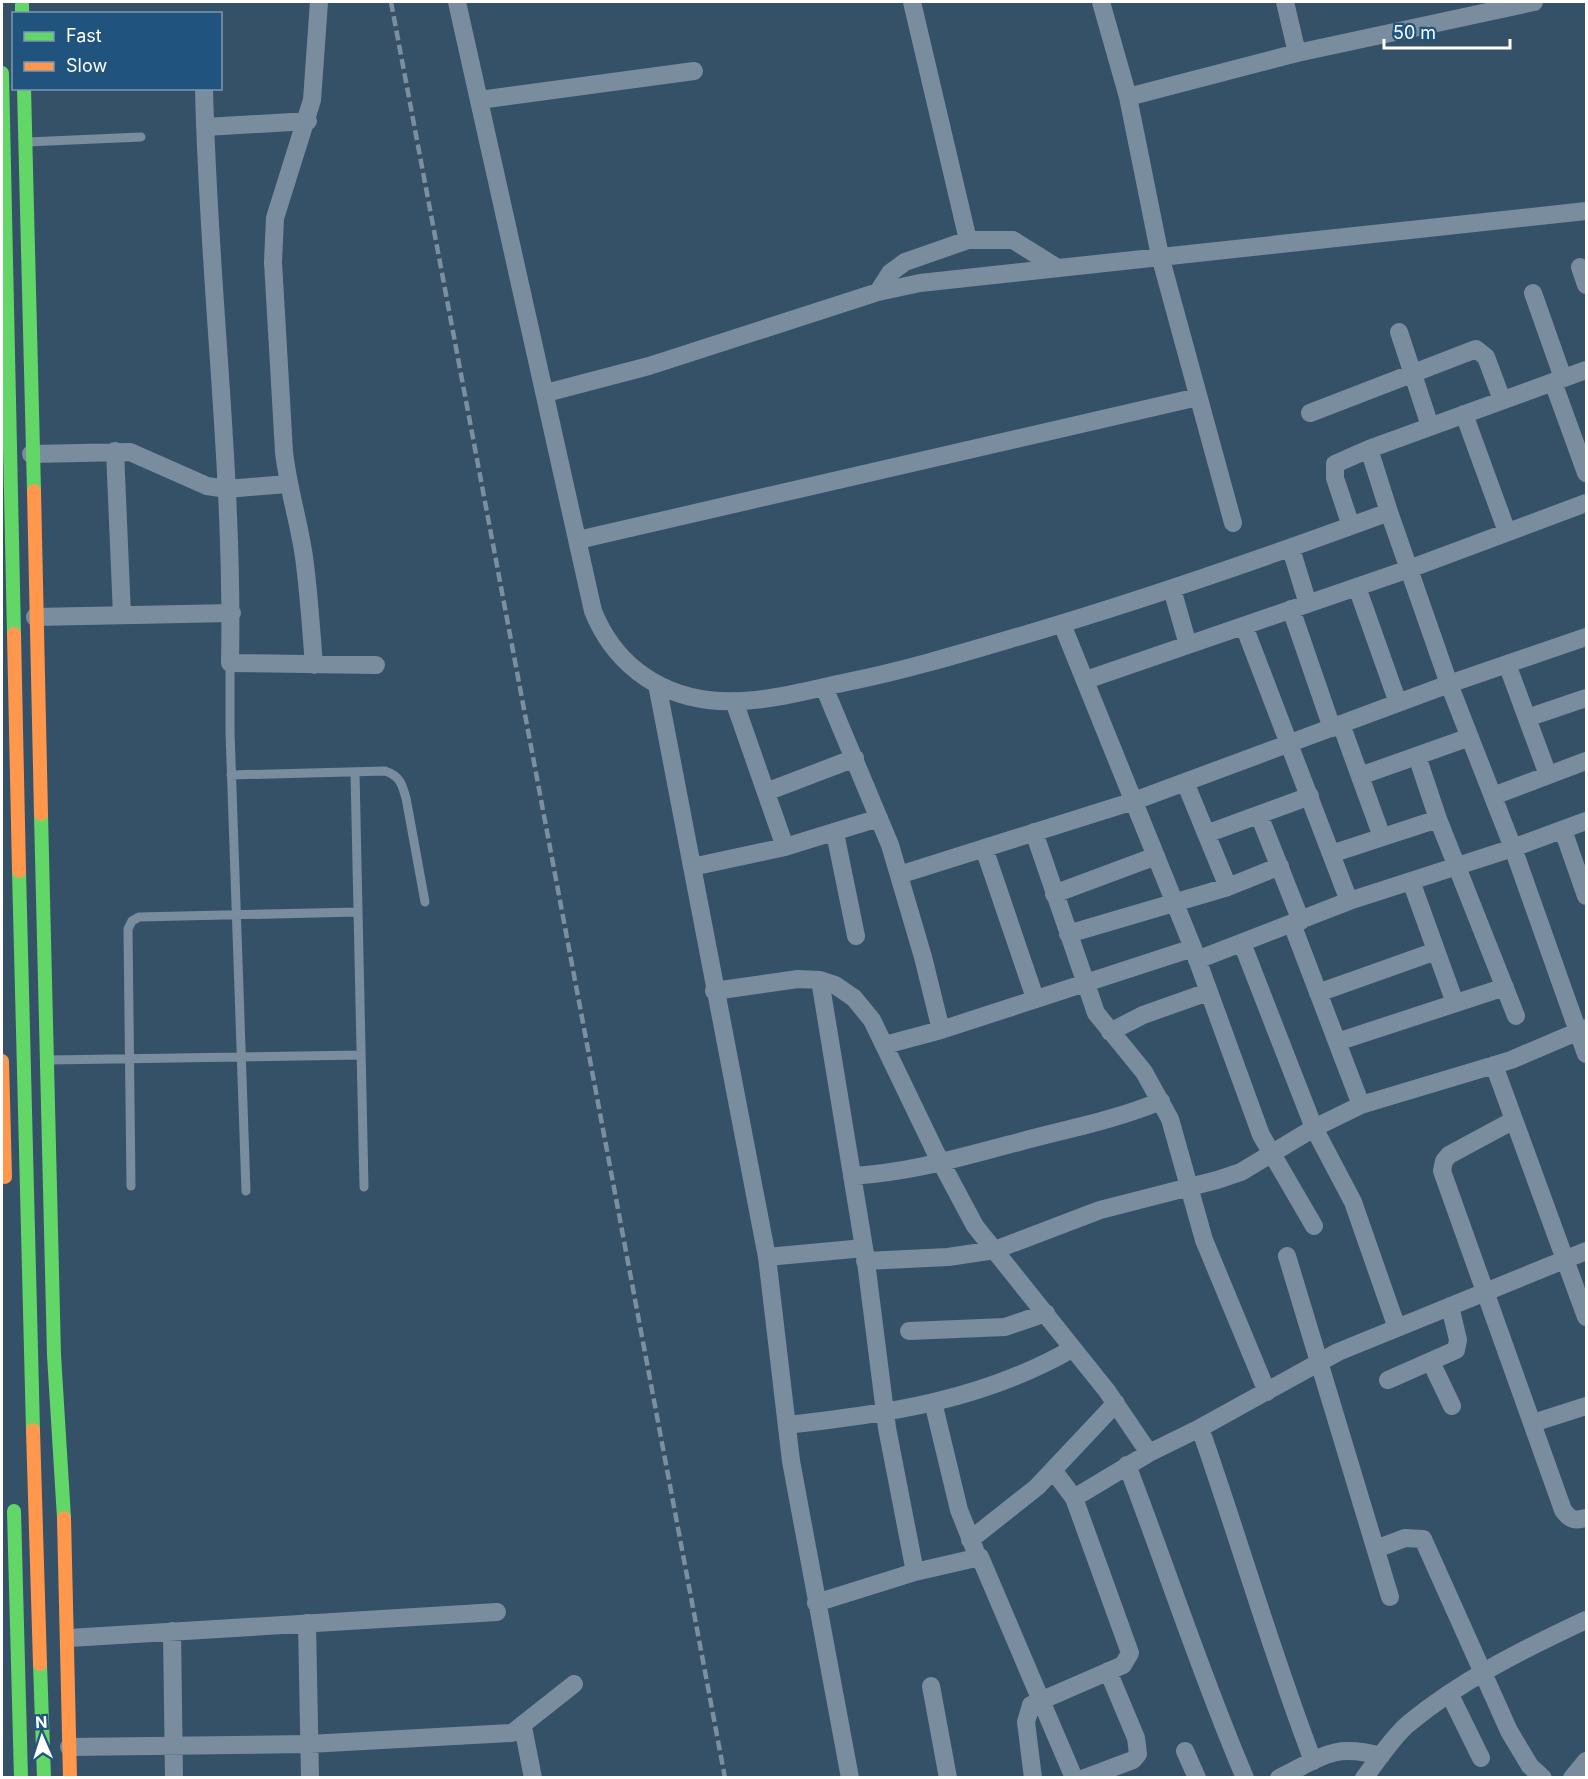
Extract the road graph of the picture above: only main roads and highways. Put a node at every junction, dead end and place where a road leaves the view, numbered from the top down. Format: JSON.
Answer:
{"nodes":[{"id":1,"x":2,"y":73,"type":"edge"},
{"id":2,"x":24,"y":90,"type":"edge"},
{"id":3,"x":25,"y":142,"type":"junction"},
{"id":4,"x":2,"y":146,"type":"edge"},
{"id":5,"x":2,"y":1061,"type":"edge"},
{"id":6,"x":5,"y":1192,"type":"dead end"},
{"id":7,"x":14,"y":1502,"type":"dead end"},
{"id":8,"x":21,"y":1778,"type":"edge"},
{"id":9,"x":44,"y":1778,"type":"edge"},
{"id":10,"x":70,"y":1778,"type":"edge"}],
"edges":[{"from":1,"to":4,"type":"main road"},
{"from":2,"to":3,"type":"main road"},
{"from":3,"to":4,"type":"main road"},
{"from":3,"to":10,"type":"main road"},
{"from":4,"to":9,"type":"main road"},
{"from":5,"to":6,"type":"main road"},
{"from":7,"to":8,"type":"main road"}]}
